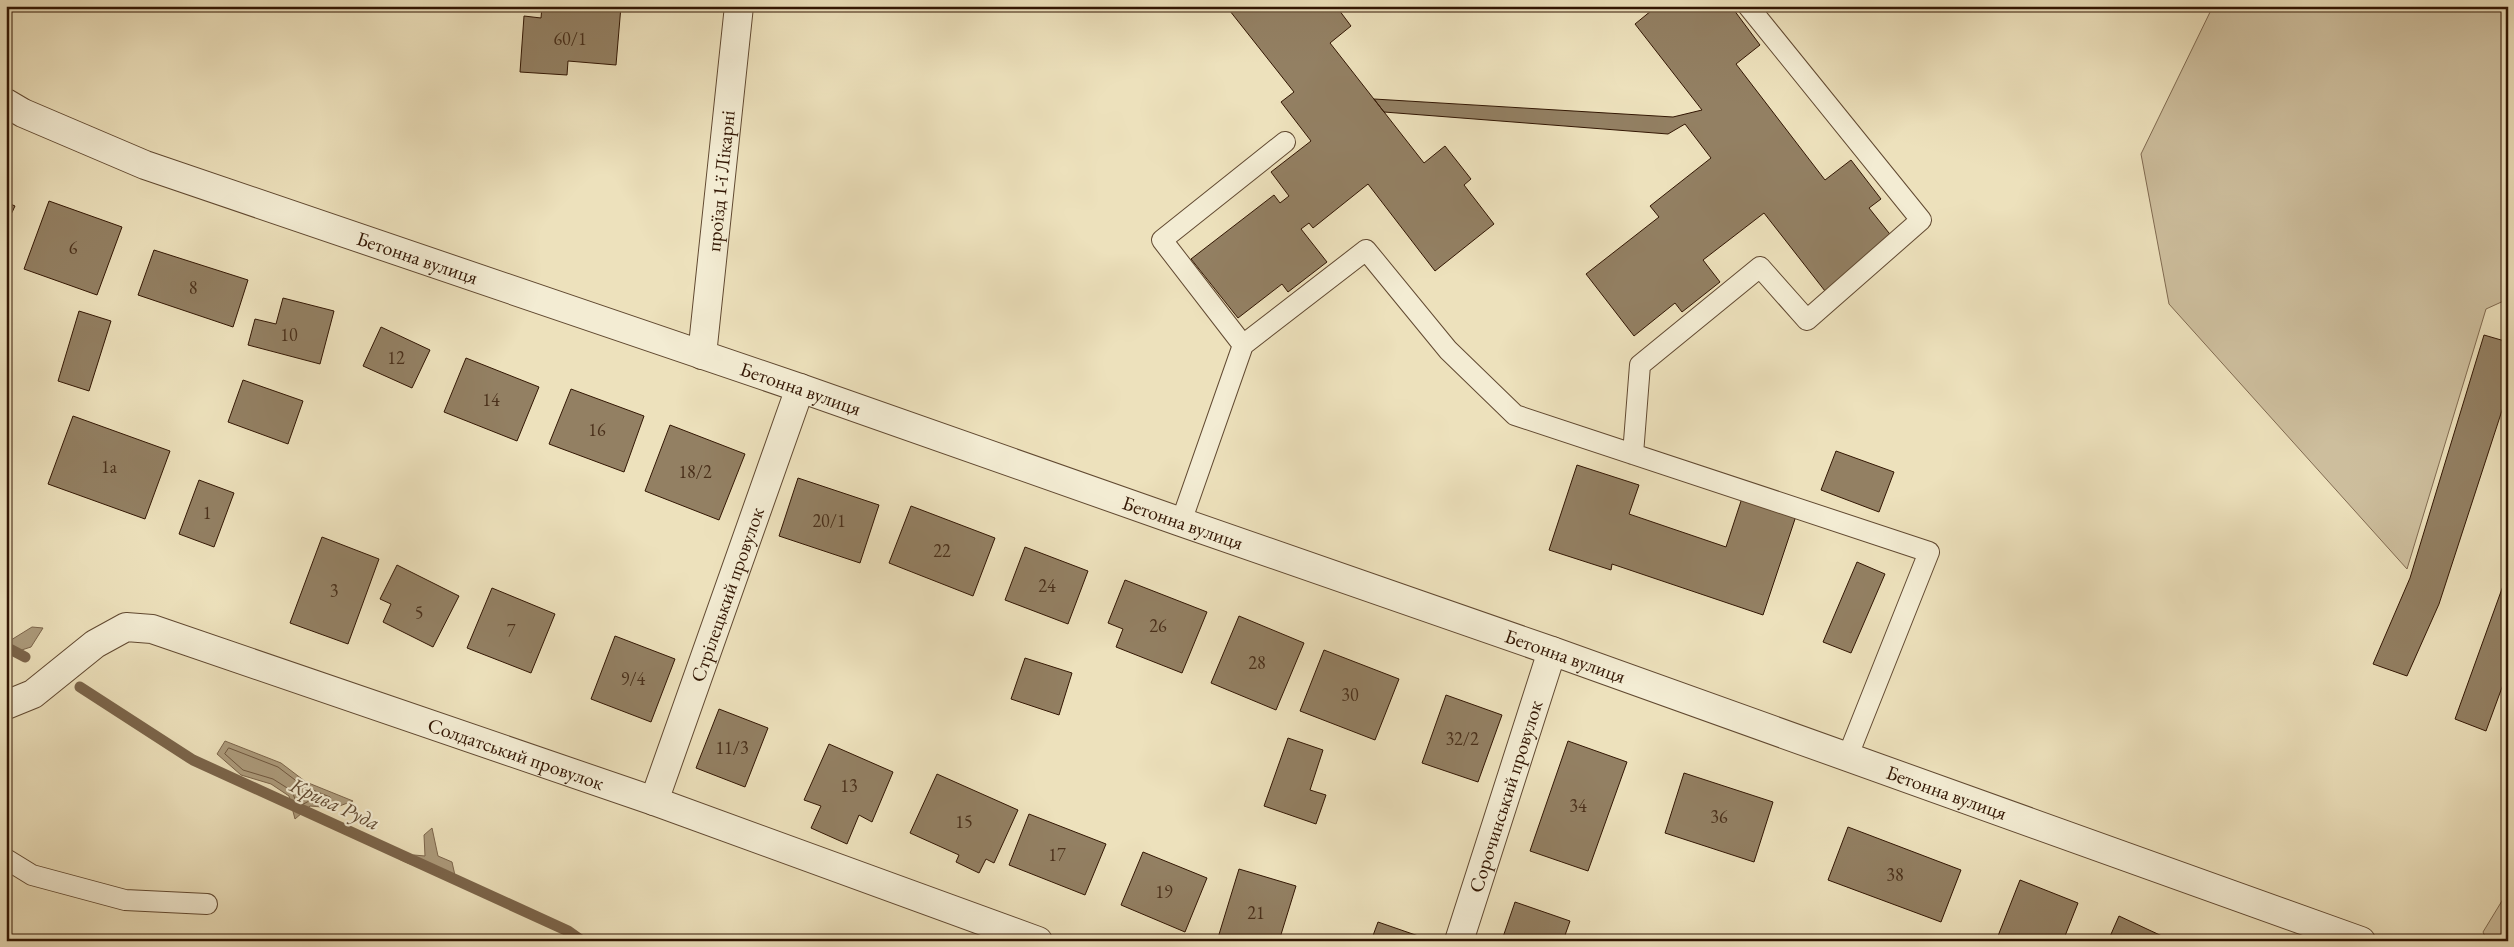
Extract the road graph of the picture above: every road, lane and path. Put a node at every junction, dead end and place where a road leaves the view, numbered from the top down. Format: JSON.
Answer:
{"nodes":[{"id":1,"x":739,"y":6,"type":"edge"},
{"id":2,"x":1748,"y":6,"type":"edge"},
{"id":3,"x":6,"y":103,"type":"edge"},
{"id":4,"x":1285,"y":142,"type":"dead end"},
{"id":5,"x":1242,"y":344,"type":"junction"},
{"id":6,"x":702,"y":355,"type":"junction"},
{"id":7,"x":800,"y":388,"type":"junction"},
{"id":8,"x":1633,"y":454,"type":"junction"},
{"id":9,"x":1181,"y":522,"type":"junction"},
{"id":10,"x":1552,"y":651,"type":"junction"},
{"id":11,"x":6,"y":705,"type":"edge"},
{"id":12,"x":1847,"y":758,"type":"junction"},
{"id":13,"x":654,"y":801,"type":"junction"},
{"id":14,"x":6,"y":859,"type":"edge"},
{"id":15,"x":207,"y":904,"type":"dead end"},
{"id":16,"x":1038,"y":941,"type":"edge"},
{"id":17,"x":1459,"y":941,"type":"edge"},
{"id":18,"x":2361,"y":941,"type":"edge"}],
"edges":[{"from":1,"to":6,"type":"street","name":"проїзд 1-ї Лікарні"},
{"from":2,"to":8,"type":"lane"},
{"from":3,"to":6,"type":"street","name":"Бетонна вулиця"},
{"from":4,"to":5,"type":"lane"},
{"from":5,"to":8,"type":"lane"},
{"from":5,"to":9,"type":"lane"},
{"from":6,"to":7,"type":"street","name":"Бетонна вулиця"},
{"from":7,"to":9,"type":"street","name":"Бетонна вулиця"},
{"from":7,"to":13,"type":"street","name":"Стрілецький провулок"},
{"from":8,"to":12,"type":"lane"},
{"from":9,"to":10,"type":"street","name":"Бетонна вулиця"},
{"from":10,"to":12,"type":"street","name":"Бетонна вулиця"},
{"from":10,"to":17,"type":"street","name":"Сорочинський провулок"},
{"from":11,"to":13,"type":"street","name":"Солдатський провулок"},
{"from":12,"to":18,"type":"street","name":"Бетонна вулиця"},
{"from":13,"to":16,"type":"street","name":"Солдатський провулок"},
{"from":14,"to":15,"type":"lane"}]}
